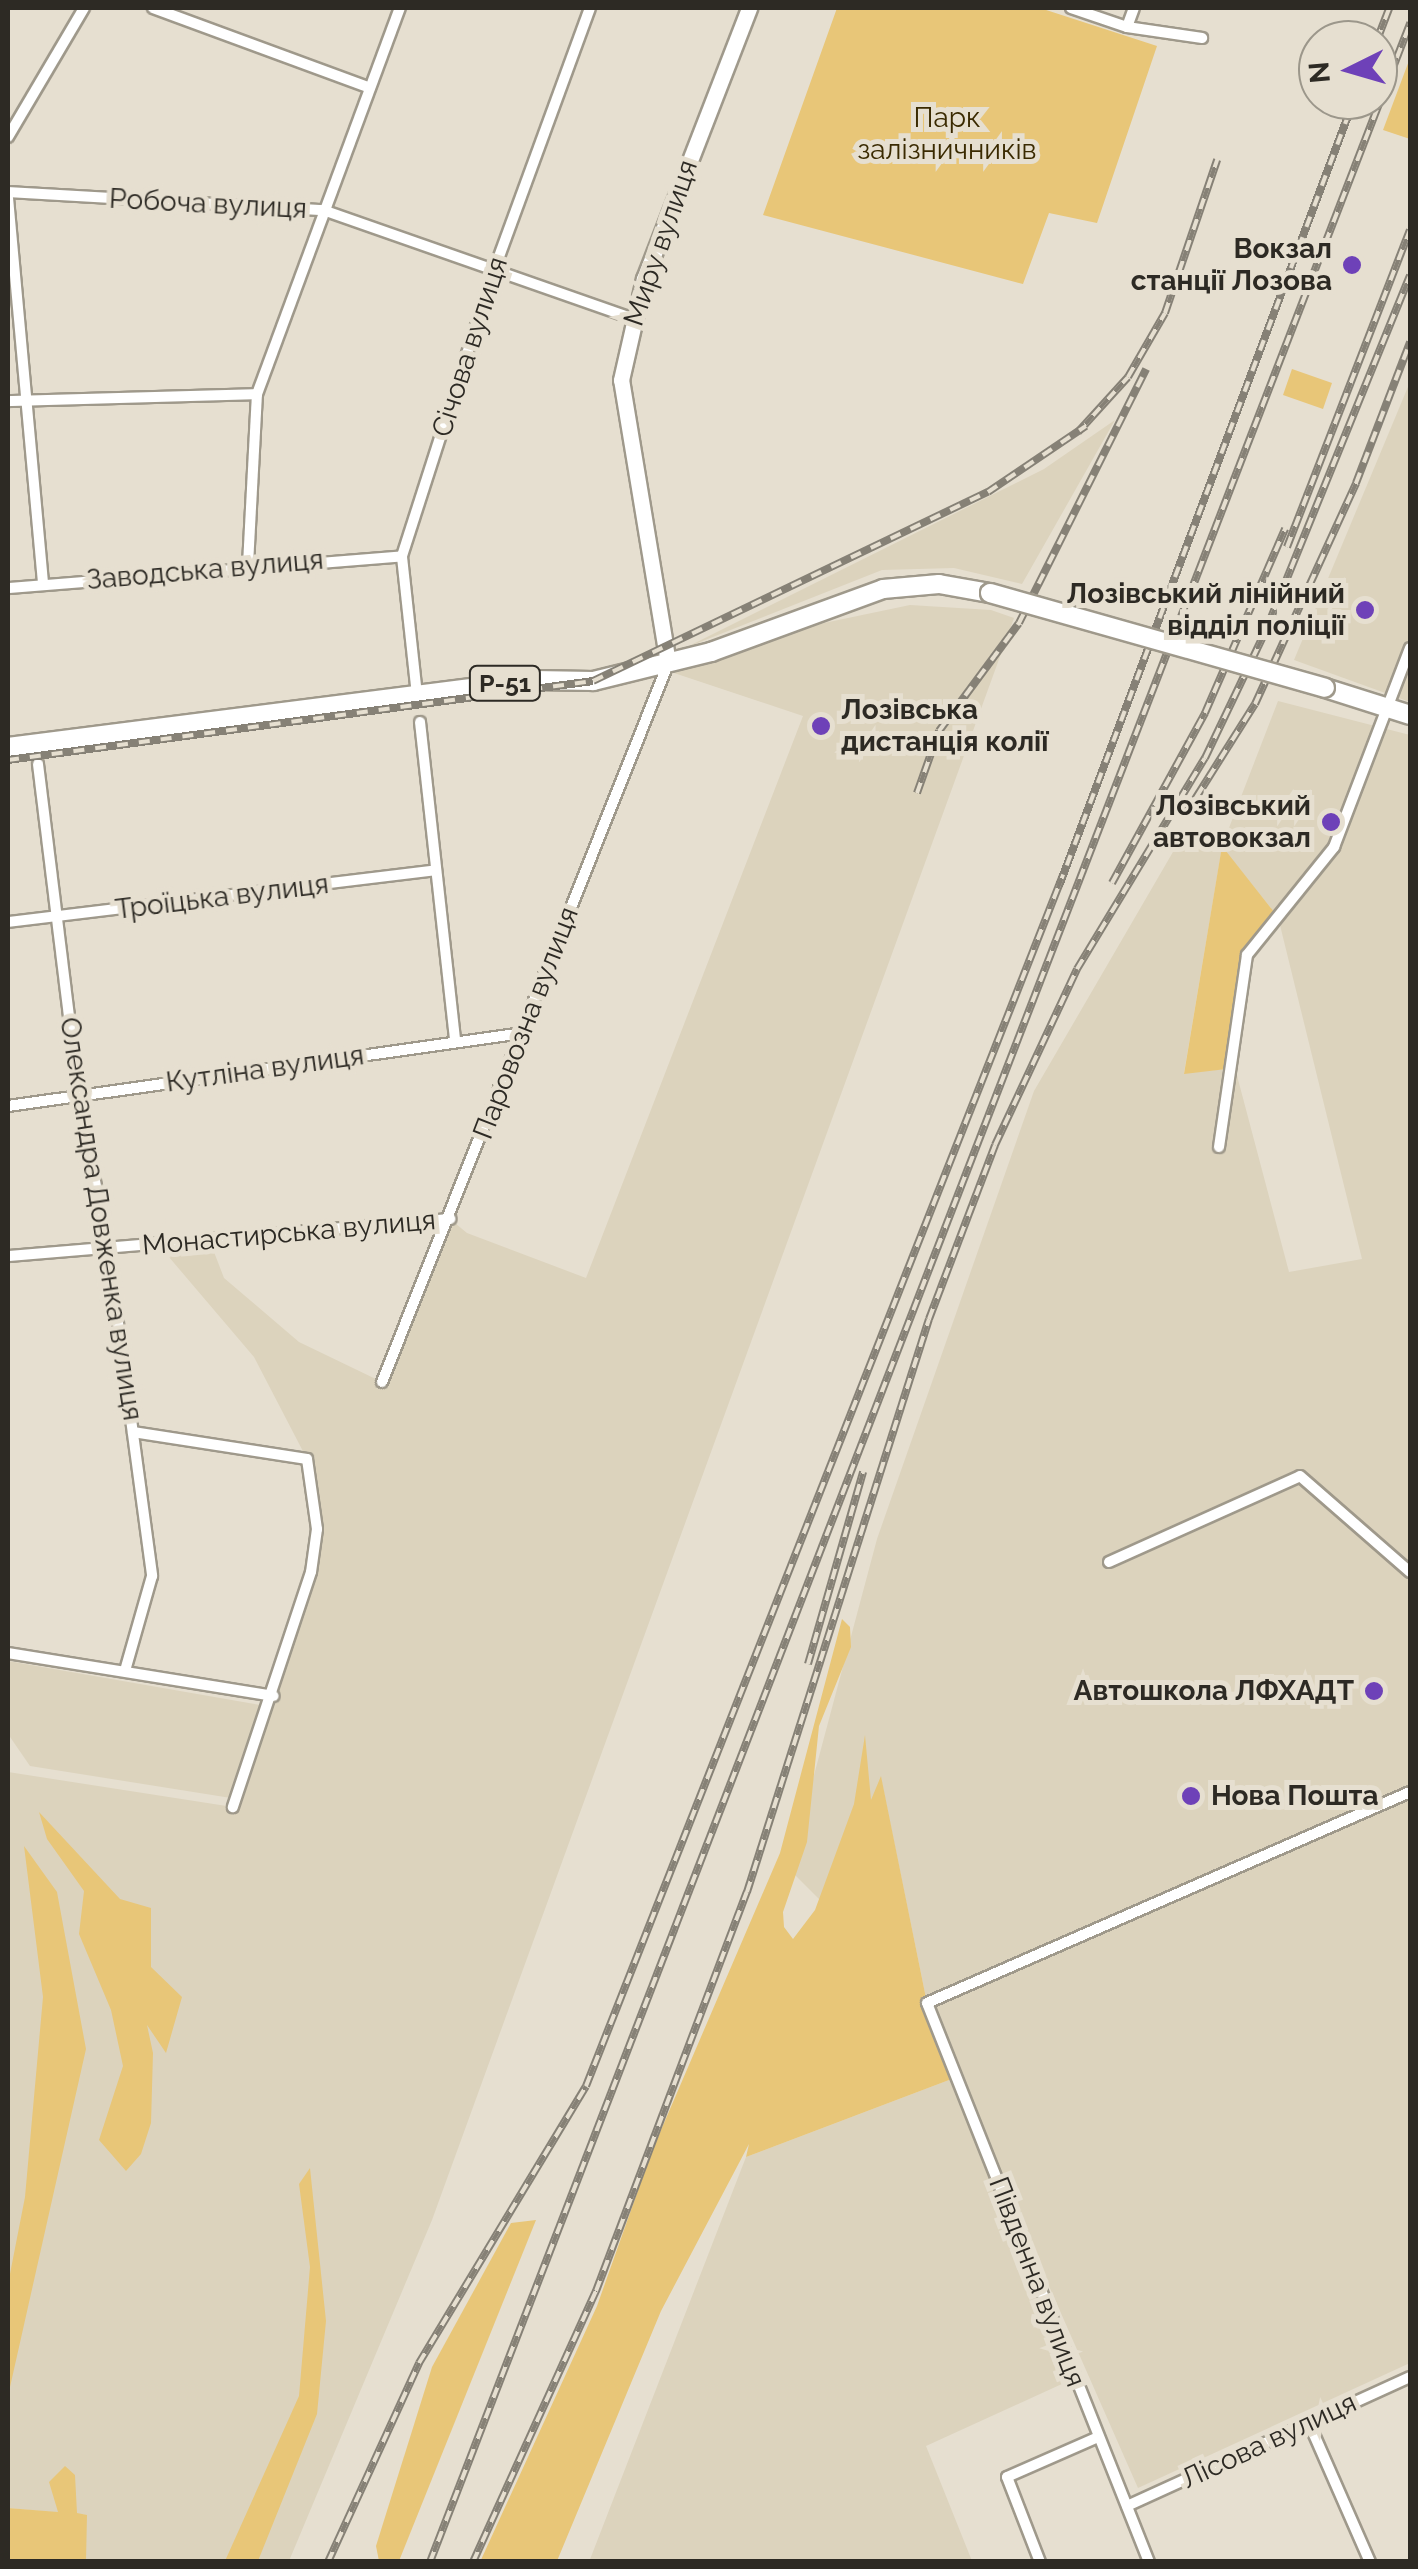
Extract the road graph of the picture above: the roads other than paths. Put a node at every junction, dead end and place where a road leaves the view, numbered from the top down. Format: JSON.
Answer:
{"nodes":[{"id":1,"x":84,"y":8,"type":"edge"},
{"id":2,"x":154,"y":8,"type":"edge"},
{"id":3,"x":400,"y":8,"type":"edge"},
{"id":4,"x":590,"y":8,"type":"edge"},
{"id":5,"x":749,"y":8,"type":"edge"},
{"id":6,"x":1070,"y":8,"type":"edge"},
{"id":7,"x":1134,"y":8,"type":"edge"},
{"id":8,"x":1128,"y":27,"type":"junction"},
{"id":9,"x":1202,"y":38,"type":"dead end"},
{"id":10,"x":370,"y":88,"type":"junction"},
{"id":11,"x":8,"y":136,"type":"edge"},
{"id":12,"x":8,"y":195,"type":"edge"},
{"id":13,"x":324,"y":210,"type":"junction"},
{"id":14,"x":493,"y":273,"type":"junction"},
{"id":15,"x":631,"y":318,"type":"junction"},
{"id":16,"x":258,"y":394,"type":"junction"},
{"id":17,"x":27,"y":400,"type":"junction"},
{"id":18,"x":8,"y":401,"type":"edge"},
{"id":19,"x":402,"y":556,"type":"junction"},
{"id":20,"x":248,"y":565,"type":"junction"},
{"id":21,"x":43,"y":583,"type":"junction"},
{"id":22,"x":8,"y":588,"type":"edge"},
{"id":23,"x":1410,"y":648,"type":"edge"},
{"id":24,"x":668,"y":663,"type":"junction"},
{"id":25,"x":417,"y":694,"type":"junction"},
{"id":26,"x":1390,"y":709,"type":"junction"},
{"id":27,"x":1410,"y":715,"type":"edge"},
{"id":28,"x":420,"y":722,"type":"dead end"},
{"id":29,"x":8,"y":747,"type":"edge"},
{"id":30,"x":38,"y":764,"type":"dead end"},
{"id":31,"x":436,"y":870,"type":"junction"},
{"id":32,"x":57,"y":918,"type":"junction"},
{"id":33,"x":8,"y":922,"type":"edge"},
{"id":34,"x":523,"y":1033,"type":"junction"},
{"id":35,"x":455,"y":1042,"type":"junction"},
{"id":36,"x":79,"y":1096,"type":"junction"},
{"id":37,"x":8,"y":1106,"type":"edge"},
{"id":38,"x":1219,"y":1147,"type":"dead end"},
{"id":39,"x":450,"y":1219,"type":"junction"},
{"id":40,"x":108,"y":1249,"type":"junction"},
{"id":41,"x":8,"y":1256,"type":"edge"},
{"id":42,"x":382,"y":1382,"type":"dead end"},
{"id":43,"x":133,"y":1432,"type":"junction"},
{"id":44,"x":1109,"y":1562,"type":"dead end"},
{"id":45,"x":1410,"y":1572,"type":"edge"},
{"id":46,"x":8,"y":1653,"type":"edge"},
{"id":47,"x":125,"y":1671,"type":"junction"},
{"id":48,"x":274,"y":1696,"type":"junction"},
{"id":49,"x":1410,"y":1792,"type":"edge"},
{"id":50,"x":233,"y":1807,"type":"dead end"},
{"id":51,"x":1410,"y":2376,"type":"edge"},
{"id":52,"x":1308,"y":2423,"type":"junction"},
{"id":53,"x":1098,"y":2437,"type":"junction"},
{"id":54,"x":1127,"y":2506,"type":"junction"},
{"id":55,"x":1040,"y":2562,"type":"edge"},
{"id":56,"x":1149,"y":2562,"type":"edge"},
{"id":57,"x":1370,"y":2562,"type":"edge"}],
"edges":[{"from":1,"to":11,"type":"street"},
{"from":2,"to":10,"type":"street"},
{"from":3,"to":10,"type":"street"},
{"from":4,"to":14,"type":"street","name":"Січова вулиця"},
{"from":5,"to":15,"type":"main road","name":"Миру вулиця"},
{"from":6,"to":8,"type":"street"},
{"from":7,"to":8,"type":"street"},
{"from":8,"to":9,"type":"street"},
{"from":10,"to":13,"type":"street"},
{"from":12,"to":13,"type":"street","name":"Робоча вулиця"},
{"from":12,"to":17,"type":"street"},
{"from":13,"to":14,"type":"street","name":"Робоча вулиця"},
{"from":13,"to":16,"type":"street"},
{"from":14,"to":15,"type":"street","name":"Робоча вулиця"},
{"from":14,"to":19,"type":"street","name":"Січова вулиця"},
{"from":15,"to":24,"type":"main road","name":"Миру вулиця"},
{"from":16,"to":17,"type":"street"},
{"from":16,"to":20,"type":"street"},
{"from":17,"to":18,"type":"street"},
{"from":17,"to":21,"type":"street"},
{"from":19,"to":20,"type":"street","name":"Заводська вулиця"},
{"from":19,"to":25,"type":"street","name":"Січова вулиця"},
{"from":20,"to":21,"type":"street","name":"Заводська вулиця"},
{"from":21,"to":22,"type":"street","name":"Заводська вулиця"},
{"from":23,"to":26,"type":"street"},
{"from":24,"to":25,"type":"main road","number":"Р-51"},
{"from":24,"to":26,"type":"main road","number":"Р-51","bridge":true},
{"from":24,"to":34,"type":"street","name":"Паровозна вулиця"},
{"from":25,"to":29,"type":"main road","number":"Р-51"},
{"from":26,"to":27,"type":"main road","number":"Р-51"},
{"from":26,"to":38,"type":"street"},
{"from":28,"to":31,"type":"street"},
{"from":30,"to":32,"type":"street","name":"Олександра Довженка вулиця"},
{"from":31,"to":32,"type":"street","name":"Троїцька вулиця"},
{"from":31,"to":35,"type":"street"},
{"from":32,"to":33,"type":"street","name":"Троїцька вулиця"},
{"from":32,"to":36,"type":"street","name":"Олександра Довженка вулиця"},
{"from":34,"to":35,"type":"street","name":"Кутліна вулиця"},
{"from":34,"to":39,"type":"street","name":"Паровозна вулиця"},
{"from":35,"to":36,"type":"street","name":"Кутліна вулиця"},
{"from":36,"to":37,"type":"street","name":"Кутліна вулиця"},
{"from":36,"to":40,"type":"street","name":"Олександра Довженка вулиця"},
{"from":39,"to":40,"type":"street","name":"Монастирська вулиця"},
{"from":39,"to":42,"type":"street","name":"Паровозна вулиця"},
{"from":40,"to":41,"type":"street","name":"Монастирська вулиця"},
{"from":40,"to":43,"type":"street","name":"Олександра Довженка вулиця"},
{"from":43,"to":47,"type":"street","name":"Олександра Довженка вулиця"},
{"from":43,"to":48,"type":"street"},
{"from":44,"to":45,"type":"street"},
{"from":46,"to":47,"type":"street"},
{"from":47,"to":48,"type":"street"},
{"from":48,"to":50,"type":"street"},
{"from":49,"to":53,"type":"street","name":"Південна вулиця"},
{"from":51,"to":52,"type":"street","name":"Лісова вулиця"},
{"from":52,"to":54,"type":"street","name":"Лісова вулиця"},
{"from":52,"to":57,"type":"street"},
{"from":53,"to":54,"type":"street","name":"Південна вулиця"},
{"from":53,"to":55,"type":"street"},
{"from":54,"to":56,"type":"street","name":"Південна вулиця"}]}
